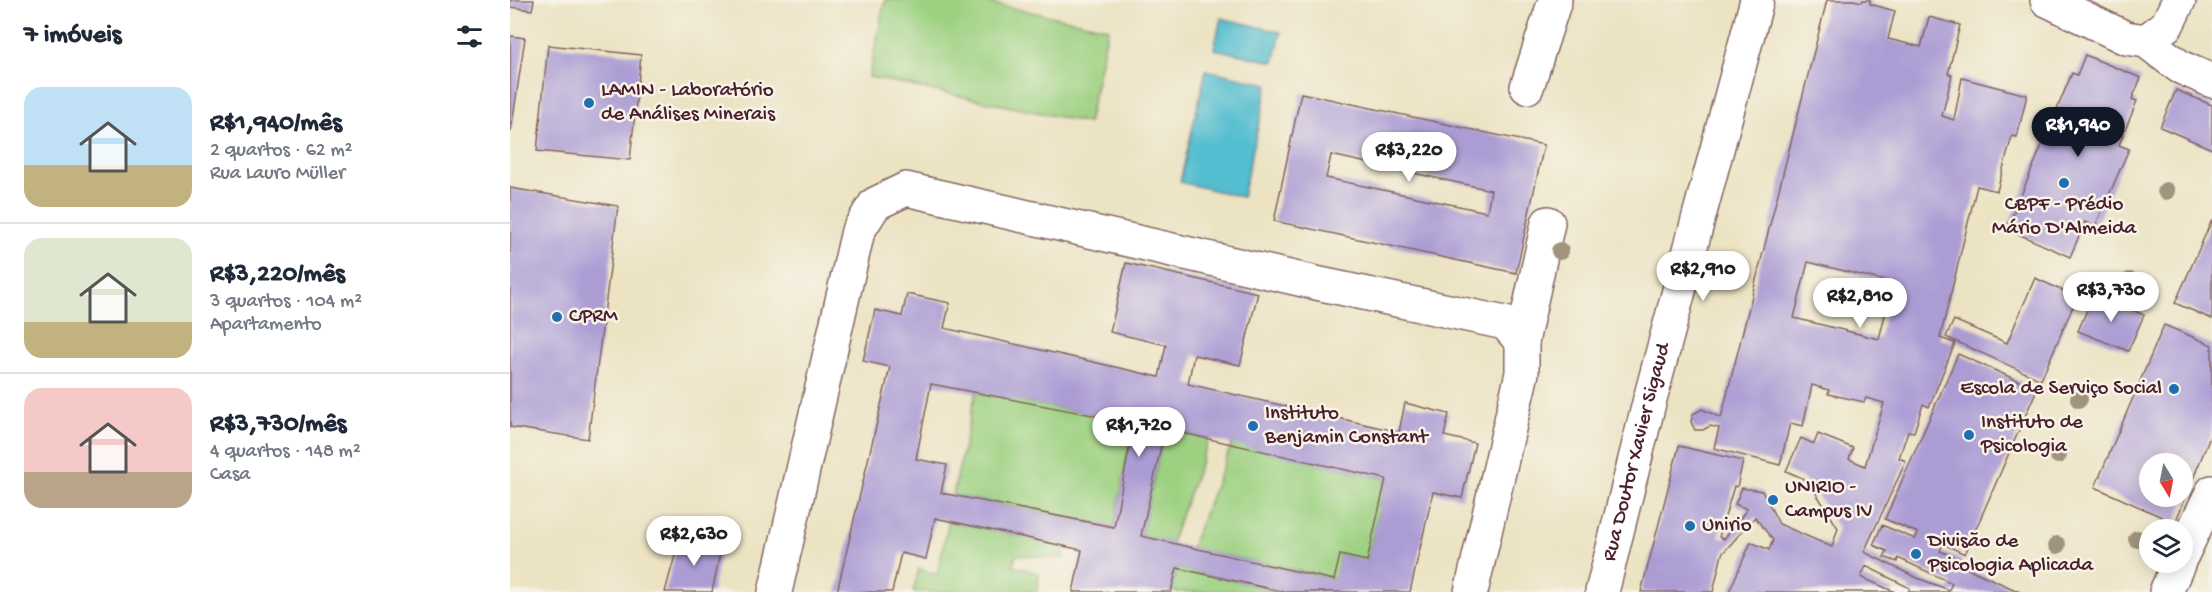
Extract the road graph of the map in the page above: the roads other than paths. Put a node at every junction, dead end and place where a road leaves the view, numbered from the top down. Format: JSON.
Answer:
{"nodes":[{"id":1,"x":1555,"y":0,"type":"edge"},
{"id":2,"x":1757,"y":0,"type":"edge"},
{"id":3,"x":2047,"y":0,"type":"edge"},
{"id":4,"x":2179,"y":0,"type":"edge"},
{"id":5,"x":2146,"y":41,"type":"junction"},
{"id":6,"x":2212,"y":81,"type":"edge"},
{"id":7,"x":1527,"y":87,"type":"dead end"},
{"id":8,"x":1548,"y":223,"type":"dead end"},
{"id":9,"x":1522,"y":342,"type":"junction"},
{"id":10,"x":2212,"y":492,"type":"edge"},
{"id":11,"x":2193,"y":532,"type":"edge"},
{"id":12,"x":2174,"y":573,"type":"edge"},
{"id":13,"x":775,"y":592,"type":"edge"},
{"id":14,"x":1471,"y":592,"type":"edge"},
{"id":15,"x":1602,"y":592,"type":"edge"},
{"id":16,"x":2166,"y":592,"type":"edge"}],
"edges":[{"from":1,"to":7,"type":"street"},
{"from":2,"to":15,"type":"street","name":"Rua Doutor Xavier Sigaud"},
{"from":3,"to":5,"type":"street"},
{"from":4,"to":5,"type":"street"},
{"from":5,"to":6,"type":"street"},
{"from":8,"to":9,"type":"street"},
{"from":9,"to":13,"type":"street"},
{"from":9,"to":14,"type":"street"},
{"from":10,"to":11,"type":"street"},
{"from":12,"to":16,"type":"street"}]}
